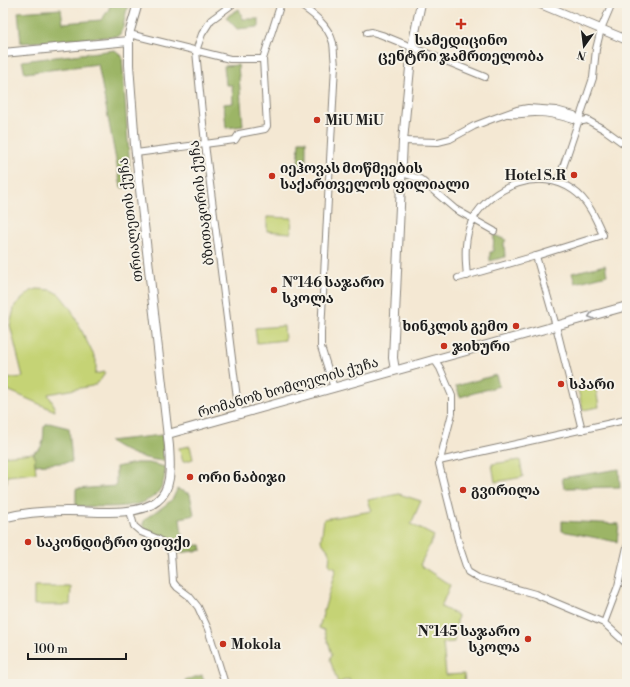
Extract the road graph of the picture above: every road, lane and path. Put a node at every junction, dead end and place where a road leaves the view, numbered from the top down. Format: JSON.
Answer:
{"nodes":[{"id":1,"x":138,"y":3,"type":"edge"},
{"id":2,"x":234,"y":3,"type":"edge"},
{"id":3,"x":281,"y":3,"type":"edge"},
{"id":4,"x":297,"y":3,"type":"edge"},
{"id":5,"x":420,"y":3,"type":"edge"},
{"id":6,"x":538,"y":3,"type":"edge"},
{"id":7,"x":612,"y":3,"type":"edge"},
{"id":8,"x":548,"y":5,"type":"edge"},
{"id":9,"x":601,"y":29,"type":"junction"},
{"id":10,"x":367,"y":33,"type":"dead end"},
{"id":11,"x":129,"y":38,"type":"junction"},
{"id":12,"x":627,"y":40,"type":"edge"},
{"id":13,"x":412,"y":47,"type":"junction"},
{"id":14,"x":196,"y":51,"type":"junction"},
{"id":15,"x":3,"y":53,"type":"edge"},
{"id":16,"x":263,"y":59,"type":"junction"},
{"id":17,"x":485,"y":77,"type":"dead end"},
{"id":18,"x":580,"y":119,"type":"junction"},
{"id":19,"x":404,"y":142,"type":"junction"},
{"id":20,"x":206,"y":144,"type":"junction"},
{"id":21,"x":627,"y":146,"type":"edge"},
{"id":22,"x":627,"y":150,"type":"edge"},
{"id":23,"x":136,"y":153,"type":"junction"},
{"id":24,"x":402,"y":173,"type":"junction"},
{"id":25,"x":558,"y":182,"type":"junction"},
{"id":26,"x":473,"y":220,"type":"junction"},
{"id":27,"x":494,"y":231,"type":"dead end"},
{"id":28,"x":536,"y":256,"type":"junction"},
{"id":29,"x":467,"y":276,"type":"junction"},
{"id":30,"x":458,"y":278,"type":"dead end"},
{"id":31,"x":627,"y":306,"type":"edge"},
{"id":32,"x":556,"y":326,"type":"junction"},
{"id":33,"x":432,"y":360,"type":"junction"},
{"id":34,"x":395,"y":370,"type":"junction"},
{"id":35,"x":334,"y":388,"type":"junction"},
{"id":36,"x":238,"y":414,"type":"junction"},
{"id":37,"x":582,"y":430,"type":"junction"},
{"id":38,"x":627,"y":431,"type":"edge"},
{"id":39,"x":168,"y":434,"type":"junction"},
{"id":40,"x":439,"y":461,"type":"junction"},
{"id":41,"x":130,"y":511,"type":"junction"},
{"id":42,"x":6,"y":516,"type":"edge"},
{"id":43,"x":627,"y":547,"type":"edge"},
{"id":44,"x":604,"y":624,"type":"junction"},
{"id":45,"x":627,"y":644,"type":"edge"},
{"id":46,"x":225,"y":684,"type":"edge"}],
"edges":[{"from":1,"to":11,"type":"street","name":"თრიალეთის ქუჩა"},
{"from":2,"to":14,"type":"street","name":"ბზითაგორის ქუჩა"},
{"from":3,"to":16,"type":"street"},
{"from":4,"to":35,"type":"street"},
{"from":5,"to":13,"type":"street"},
{"from":6,"to":8,"type":"street"},
{"from":7,"to":9,"type":"street"},
{"from":8,"to":9,"type":"street"},
{"from":9,"to":12,"type":"street"},
{"from":9,"to":18,"type":"street"},
{"from":10,"to":13,"type":"street"},
{"from":11,"to":14,"type":"street"},
{"from":11,"to":15,"type":"street"},
{"from":11,"to":23,"type":"street","name":"თრიალეთის ქუჩა"},
{"from":13,"to":17,"type":"street"},
{"from":13,"to":19,"type":"street"},
{"from":14,"to":16,"type":"street"},
{"from":14,"to":20,"type":"street","name":"ბზითაგორის ქუჩა"},
{"from":16,"to":20,"type":"street"},
{"from":18,"to":19,"type":"street"},
{"from":18,"to":21,"type":"street"},
{"from":18,"to":22,"type":"street"},
{"from":18,"to":25,"type":"street"},
{"from":19,"to":24,"type":"street"},
{"from":20,"to":23,"type":"street"},
{"from":20,"to":36,"type":"street","name":"ბზითაგორის ქუჩა"},
{"from":23,"to":39,"type":"street","name":"თრიალეთის ქუჩა"},
{"from":24,"to":26,"type":"street"},
{"from":24,"to":34,"type":"street"},
{"from":25,"to":26,"type":"street"},
{"from":25,"to":28,"type":"street"},
{"from":26,"to":27,"type":"street"},
{"from":26,"to":29,"type":"street"},
{"from":28,"to":29,"type":"street"},
{"from":28,"to":32,"type":"street"},
{"from":29,"to":30,"type":"street"},
{"from":31,"to":32,"type":"street","name":"რომანოზ ხომლელის ქუჩა","one_way":true},
{"from":32,"to":33,"type":"street","name":"რომანოზ ხომლელის ქუჩა"},
{"from":32,"to":37,"type":"street"},
{"from":33,"to":34,"type":"street","name":"რომანოზ ხომლელის ქუჩა"},
{"from":33,"to":40,"type":"street"},
{"from":34,"to":35,"type":"street","name":"რომანოზ ხომლელის ქუჩა"},
{"from":35,"to":36,"type":"street","name":"რომანოზ ხომლელის ქუჩა"},
{"from":36,"to":39,"type":"street","name":"რომანოზ ხომლელის ქუჩა"},
{"from":37,"to":38,"type":"street"},
{"from":37,"to":40,"type":"street"},
{"from":39,"to":41,"type":"street"},
{"from":40,"to":44,"type":"street"},
{"from":41,"to":42,"type":"street"},
{"from":41,"to":46,"type":"street"},
{"from":43,"to":44,"type":"street"},
{"from":44,"to":45,"type":"street"}]}
